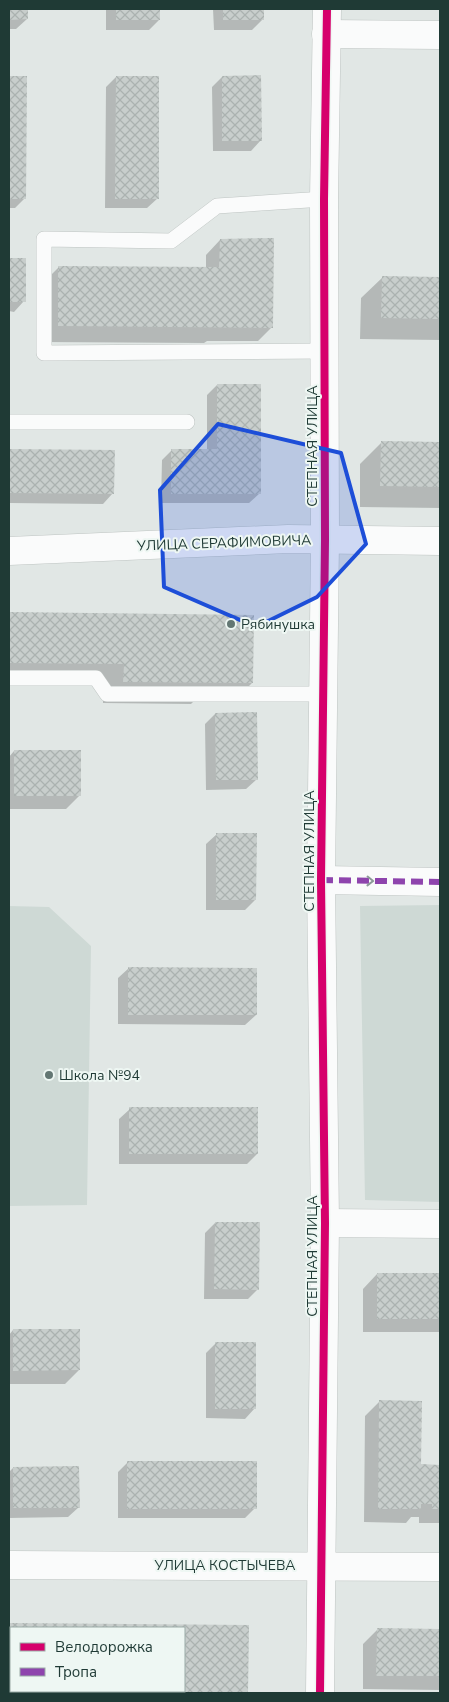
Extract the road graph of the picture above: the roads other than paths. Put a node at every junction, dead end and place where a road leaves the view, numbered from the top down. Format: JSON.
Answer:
{"nodes":[{"id":1,"x":327,"y":21,"type":"edge"},
{"id":2,"x":440,"y":35,"type":"edge"},
{"id":3,"x":324,"y":199,"type":"junction"},
{"id":4,"x":324,"y":350,"type":"junction"},
{"id":5,"x":9,"y":422,"type":"edge"},
{"id":6,"x":186,"y":422,"type":"dead end"},
{"id":7,"x":325,"y":540,"type":"junction"},
{"id":8,"x":440,"y":541,"type":"edge"},
{"id":9,"x":9,"y":551,"type":"edge"},
{"id":10,"x":9,"y":678,"type":"edge"},
{"id":11,"x":323,"y":694,"type":"junction"},
{"id":12,"x":321,"y":880,"type":"junction"},
{"id":13,"x":440,"y":882,"type":"edge"},
{"id":14,"x":325,"y":1223,"type":"junction"},
{"id":15,"x":440,"y":1224,"type":"edge"},
{"id":16,"x":9,"y":1565,"type":"edge"},
{"id":17,"x":322,"y":1567,"type":"junction"},
{"id":18,"x":440,"y":1567,"type":"edge"},
{"id":19,"x":320,"y":1693,"type":"edge"}],
"edges":[{"from":1,"to":2,"type":"street"},
{"from":1,"to":3,"type":"street","name":"СТЕПНАЯ УЛИЦА"},
{"from":3,"to":4,"type":"street","name":"СТЕПНАЯ УЛИЦА"},
{"from":3,"to":4,"type":"lane"},
{"from":4,"to":7,"type":"street","name":"СТЕПНАЯ УЛИЦА"},
{"from":5,"to":6,"type":"lane"},
{"from":7,"to":8,"type":"street","name":"УЛИЦА СЕРАФИМОВИЧА"},
{"from":7,"to":9,"type":"street","name":"УЛИЦА СЕРАФИМОВИЧА"},
{"from":7,"to":11,"type":"street","name":"СТЕПНАЯ УЛИЦА"},
{"from":10,"to":11,"type":"lane"},
{"from":11,"to":12,"type":"street","name":"СТЕПНАЯ УЛИЦА"},
{"from":12,"to":13,"type":"street","one_way":true},
{"from":12,"to":14,"type":"street","name":"СТЕПНАЯ УЛИЦА"},
{"from":14,"to":15,"type":"street"},
{"from":14,"to":17,"type":"street","name":"СТЕПНАЯ УЛИЦА"},
{"from":16,"to":17,"type":"street","name":"УЛИЦА КОСТЫЧЕВА"},
{"from":17,"to":18,"type":"street","name":"УЛИЦА КОСТЫЧЕВА"},
{"from":17,"to":19,"type":"street","name":"СТЕПНАЯ УЛИЦА"}]}
